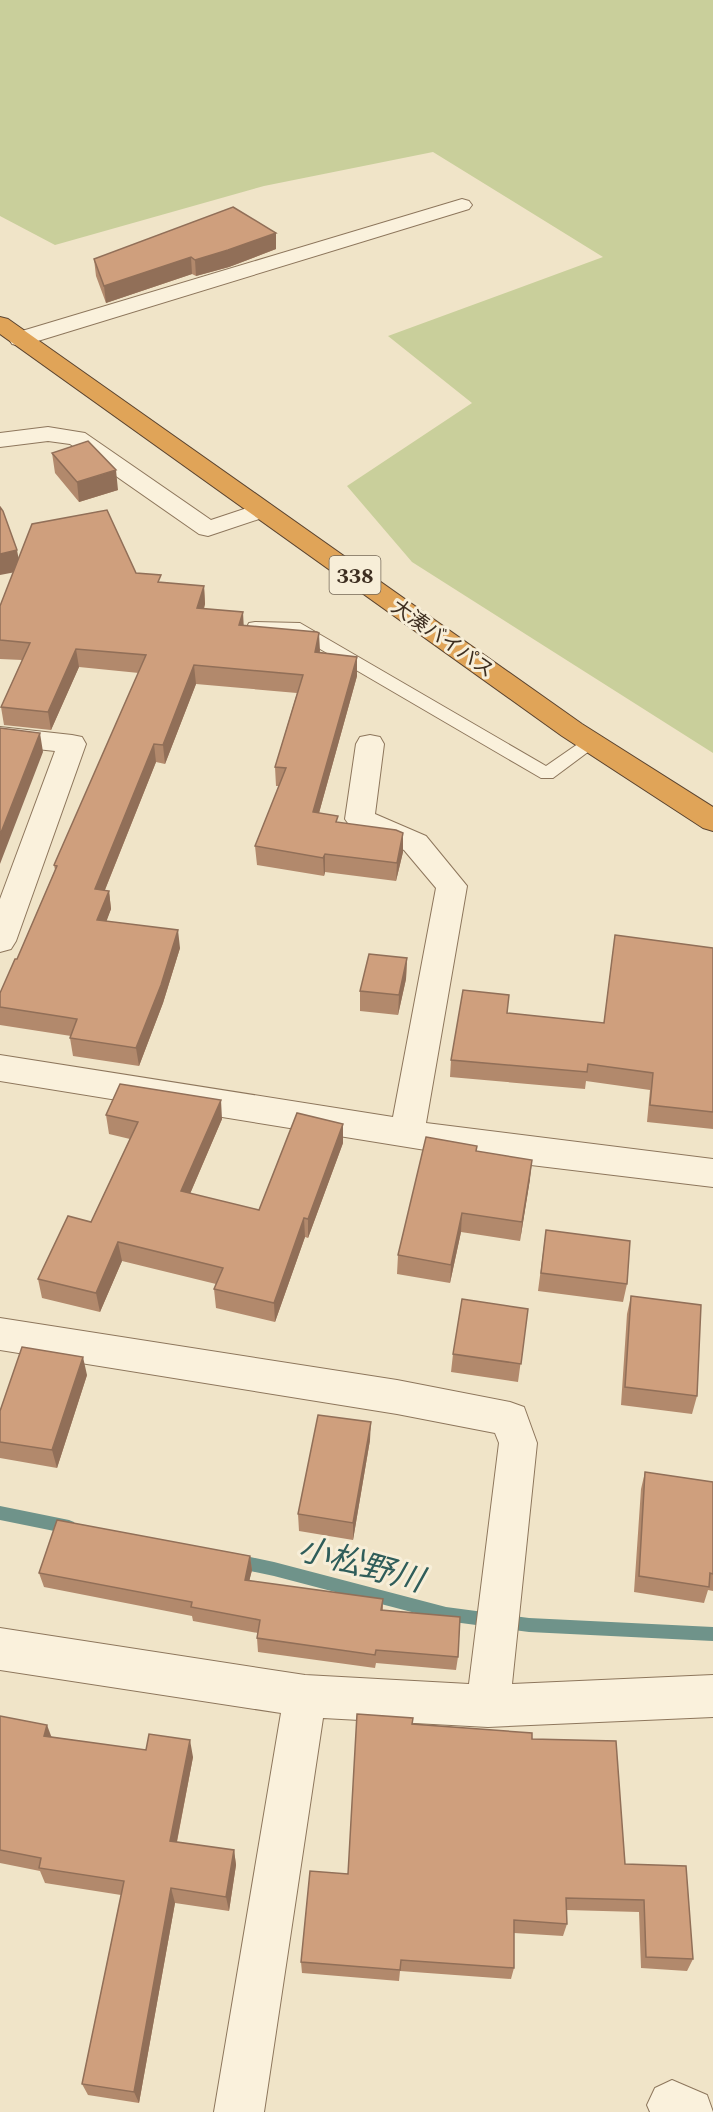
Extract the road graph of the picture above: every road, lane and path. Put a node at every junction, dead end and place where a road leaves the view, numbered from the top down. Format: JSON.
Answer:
{"nodes":[{"id":1,"x":462,"y":205,"type":"dead end"},
{"id":2,"x":10,"y":332,"type":"edge"},
{"id":3,"x":0,"y":440,"type":"edge"},
{"id":4,"x":262,"y":510,"type":"junction"},
{"id":5,"x":255,"y":627,"type":"edge"},
{"id":6,"x":0,"y":736,"type":"edge"},
{"id":7,"x":591,"y":743,"type":"junction"},
{"id":8,"x":370,"y":744,"type":"dead end"},
{"id":9,"x":713,"y":821,"type":"edge"},
{"id":10,"x":0,"y":941,"type":"edge"},
{"id":11,"x":0,"y":1068,"type":"edge"},
{"id":12,"x":407,"y":1133,"type":"junction"},
{"id":13,"x":713,"y":1173,"type":"edge"},
{"id":14,"x":0,"y":1334,"type":"edge"},
{"id":15,"x":0,"y":1648,"type":"edge"},
{"id":16,"x":305,"y":1696,"type":"junction"},
{"id":17,"x":713,"y":1696,"type":"edge"},
{"id":18,"x":488,"y":1706,"type":"junction"},
{"id":19,"x":239,"y":2112,"type":"edge"}],
"edges":[{"from":1,"to":2,"type":"street"},
{"from":2,"to":4,"type":"highway","name":"大湊バイパス","number":"338"},
{"from":3,"to":4,"type":"street"},
{"from":4,"to":7,"type":"highway","name":"大湊バイパス","number":"338"},
{"from":5,"to":7,"type":"lane"},
{"from":6,"to":10,"type":"street"},
{"from":7,"to":9,"type":"highway","name":"大湊バイパス","number":"338"},
{"from":8,"to":12,"type":"street"},
{"from":11,"to":12,"type":"street"},
{"from":12,"to":13,"type":"street"},
{"from":14,"to":18,"type":"street"},
{"from":15,"to":16,"type":"street"},
{"from":16,"to":18,"type":"street"},
{"from":16,"to":19,"type":"street"},
{"from":17,"to":18,"type":"street"}]}
